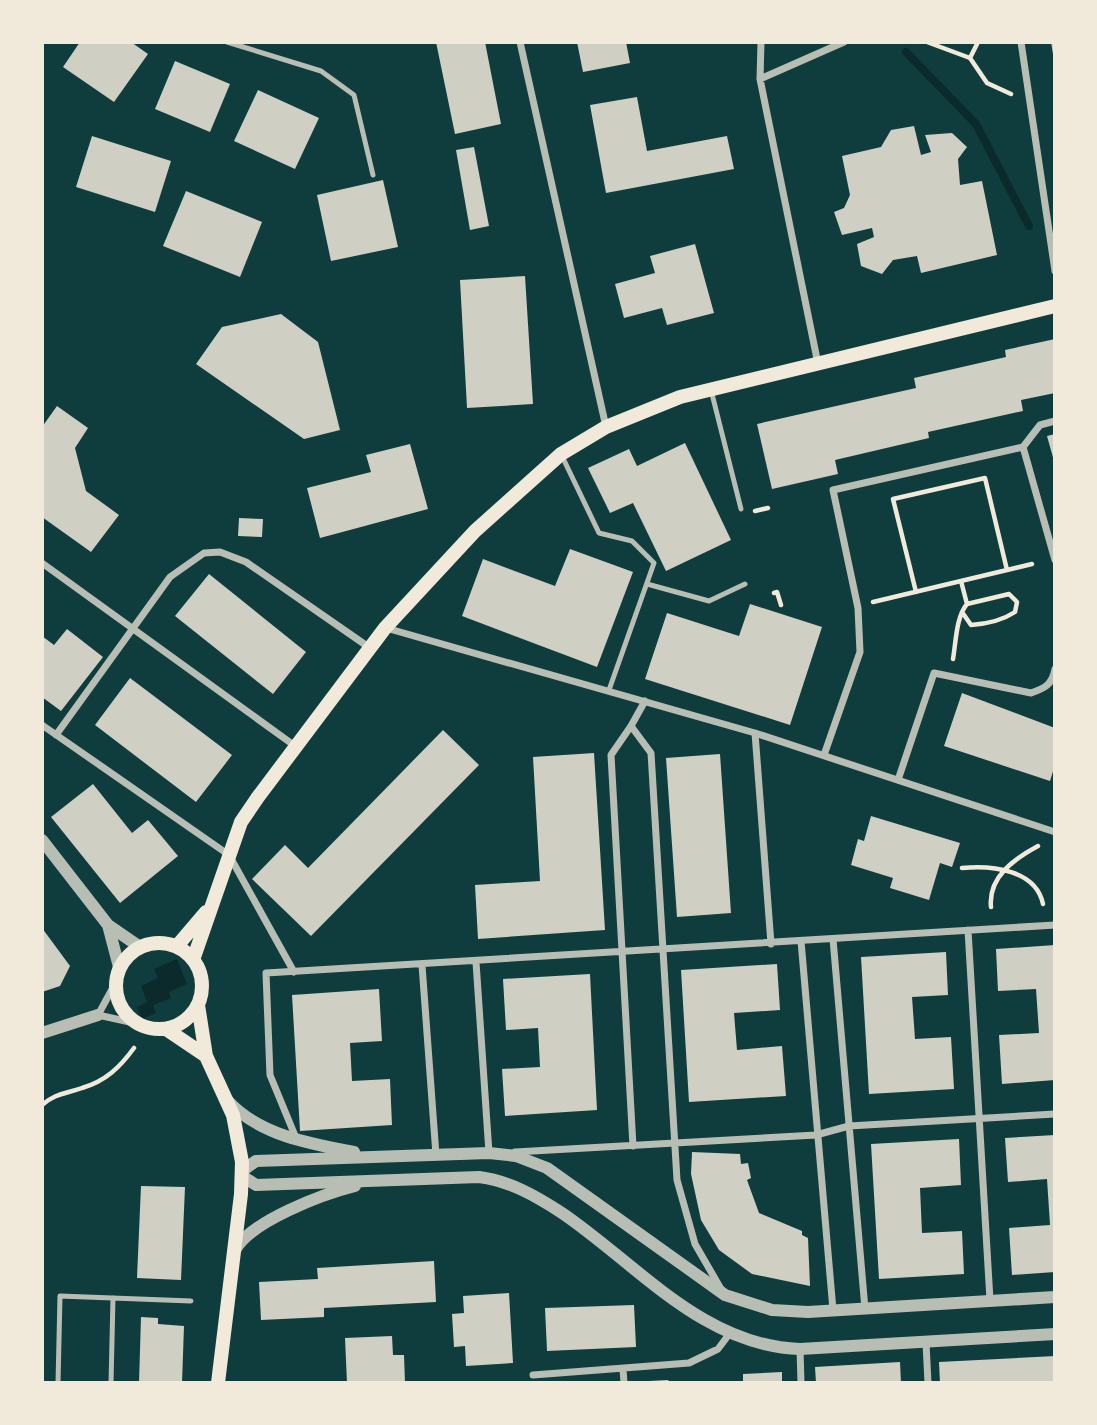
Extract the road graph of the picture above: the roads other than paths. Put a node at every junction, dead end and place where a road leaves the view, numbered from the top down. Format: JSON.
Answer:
{"nodes":[{"id":1,"x":227,"y":42,"type":"edge"},
{"id":2,"x":520,"y":42,"type":"edge"},
{"id":3,"x":761,"y":42,"type":"edge"},
{"id":4,"x":844,"y":42,"type":"edge"},
{"id":5,"x":1021,"y":42,"type":"edge"},
{"id":6,"x":760,"y":79,"type":"junction"},
{"id":7,"x":373,"y":175,"type":"dead end"},
{"id":8,"x":1055,"y":271,"type":"edge"},
{"id":9,"x":1055,"y":306,"type":"edge"},
{"id":10,"x":818,"y":364,"type":"junction"},
{"id":11,"x":711,"y":390,"type":"junction"},
{"id":12,"x":1055,"y":421,"type":"edge"},
{"id":13,"x":606,"y":427,"type":"junction"},
{"id":14,"x":1023,"y":447,"type":"junction"},
{"id":15,"x":561,"y":454,"type":"junction"},
{"id":16,"x":740,"y":509,"type":"dead end"},
{"id":17,"x":1055,"y":559,"type":"edge"},
{"id":18,"x":42,"y":563,"type":"edge"},
{"id":19,"x":647,"y":584,"type":"junction"},
{"id":20,"x":745,"y":584,"type":"dead end"},
{"id":21,"x":132,"y":628,"type":"junction"},
{"id":22,"x":385,"y":628,"type":"junction"},
{"id":23,"x":370,"y":648,"type":"junction"},
{"id":24,"x":1055,"y":669,"type":"edge"},
{"id":25,"x":609,"y":691,"type":"junction"},
{"id":26,"x":645,"y":701,"type":"junction"},
{"id":27,"x":42,"y":725,"type":"edge"},
{"id":28,"x":631,"y":726,"type":"junction"},
{"id":29,"x":755,"y":733,"type":"junction"},
{"id":30,"x":56,"y":735,"type":"junction"},
{"id":31,"x":295,"y":746,"type":"junction"},
{"id":32,"x":824,"y":755,"type":"junction"},
{"id":33,"x":898,"y":780,"type":"junction"},
{"id":34,"x":1055,"y":832,"type":"edge"},
{"id":35,"x":42,"y":840,"type":"edge"},
{"id":36,"x":229,"y":855,"type":"junction"},
{"id":37,"x":212,"y":906,"type":"junction"},
{"id":38,"x":108,"y":925,"type":"junction"},
{"id":39,"x":1055,"y":925,"type":"edge"},
{"id":40,"x":968,"y":930,"type":"junction"},
{"id":41,"x":833,"y":939,"type":"junction"},
{"id":42,"x":801,"y":941,"type":"junction"},
{"id":43,"x":771,"y":944,"type":"junction"},
{"id":44,"x":177,"y":946,"type":"junction"},
{"id":45,"x":140,"y":947,"type":"junction"},
{"id":46,"x":662,"y":950,"type":"junction"},
{"id":47,"x":622,"y":953,"type":"junction"},
{"id":48,"x":193,"y":960,"type":"junction"},
{"id":49,"x":476,"y":962,"type":"junction"},
{"id":50,"x":422,"y":965,"type":"junction"},
{"id":51,"x":294,"y":972,"type":"junction"},
{"id":52,"x":118,"y":975,"type":"junction"},
{"id":53,"x":198,"y":1005,"type":"junction"},
{"id":54,"x":98,"y":1015,"type":"junction"},
{"id":55,"x":139,"y":1024,"type":"junction"},
{"id":56,"x":166,"y":1028,"type":"junction"},
{"id":57,"x":42,"y":1033,"type":"edge"},
{"id":58,"x":206,"y":1056,"type":"junction"},
{"id":59,"x":227,"y":1100,"type":"junction"},
{"id":60,"x":1055,"y":1114,"type":"edge"},
{"id":61,"x":981,"y":1118,"type":"junction"},
{"id":62,"x":849,"y":1126,"type":"junction"},
{"id":63,"x":816,"y":1136,"type":"junction"},
{"id":64,"x":296,"y":1138,"type":"junction"},
{"id":65,"x":674,"y":1143,"type":"junction"},
{"id":66,"x":633,"y":1146,"type":"junction"},
{"id":67,"x":489,"y":1153,"type":"junction"},
{"id":68,"x":436,"y":1155,"type":"junction"},
{"id":69,"x":375,"y":1157,"type":"junction"},
{"id":70,"x":242,"y":1173,"type":"junction"},
{"id":71,"x":376,"y":1180,"type":"junction"},
{"id":72,"x":234,"y":1252,"type":"junction"},
{"id":73,"x":725,"y":1295,"type":"junction"},
{"id":74,"x":1055,"y":1297,"type":"edge"},
{"id":75,"x":113,"y":1298,"type":"junction"},
{"id":76,"x":990,"y":1300,"type":"junction"},
{"id":77,"x":191,"y":1301,"type":"dead end"},
{"id":78,"x":865,"y":1309,"type":"junction"},
{"id":79,"x":833,"y":1311,"type":"junction"},
{"id":80,"x":730,"y":1334,"type":"junction"},
{"id":81,"x":1055,"y":1335,"type":"edge"},
{"id":82,"x":926,"y":1343,"type":"junction"},
{"id":83,"x":800,"y":1349,"type":"junction"},
{"id":84,"x":623,"y":1369,"type":"junction"},
{"id":85,"x":533,"y":1375,"type":"dead end"},
{"id":86,"x":58,"y":1383,"type":"edge"},
{"id":87,"x":111,"y":1383,"type":"edge"},
{"id":88,"x":218,"y":1383,"type":"edge"},
{"id":89,"x":624,"y":1383,"type":"edge"},
{"id":90,"x":801,"y":1383,"type":"edge"},
{"id":91,"x":928,"y":1383,"type":"edge"}],
"edges":[{"from":1,"to":7,"type":"lane"},
{"from":2,"to":13,"type":"street"},
{"from":3,"to":6,"type":"street"},
{"from":4,"to":6,"type":"street"},
{"from":5,"to":8,"type":"street"},
{"from":6,"to":10,"type":"street"},
{"from":9,"to":10,"type":"main road"},
{"from":10,"to":11,"type":"main road"},
{"from":11,"to":13,"type":"main road"},
{"from":11,"to":16,"type":"lane"},
{"from":12,"to":14,"type":"street"},
{"from":13,"to":15,"type":"main road"},
{"from":14,"to":17,"type":"street"},
{"from":14,"to":32,"type":"street"},
{"from":15,"to":19,"type":"lane"},
{"from":15,"to":22,"type":"main road"},
{"from":18,"to":21,"type":"street"},
{"from":19,"to":20,"type":"lane"},
{"from":19,"to":25,"type":"lane"},
{"from":21,"to":23,"type":"street"},
{"from":21,"to":30,"type":"street"},
{"from":21,"to":31,"type":"street"},
{"from":22,"to":23,"type":"main road"},
{"from":22,"to":25,"type":"street"},
{"from":23,"to":31,"type":"main road"},
{"from":24,"to":33,"type":"street"},
{"from":25,"to":26,"type":"street"},
{"from":26,"to":28,"type":"street"},
{"from":26,"to":29,"type":"street"},
{"from":27,"to":30,"type":"street"},
{"from":28,"to":46,"type":"street"},
{"from":28,"to":47,"type":"street"},
{"from":29,"to":32,"type":"street"},
{"from":29,"to":43,"type":"street"},
{"from":30,"to":36,"type":"street"},
{"from":31,"to":36,"type":"main road"},
{"from":32,"to":33,"type":"street"},
{"from":33,"to":34,"type":"street"},
{"from":35,"to":38,"type":"street"},
{"from":36,"to":37,"type":"main road"},
{"from":36,"to":51,"type":"street"},
{"from":37,"to":44,"type":"main road"},
{"from":37,"to":48,"type":"main road"},
{"from":38,"to":45,"type":"street"},
{"from":38,"to":52,"type":"street"},
{"from":39,"to":40,"type":"street"},
{"from":40,"to":41,"type":"street"},
{"from":40,"to":61,"type":"street"},
{"from":41,"to":42,"type":"street"},
{"from":41,"to":62,"type":"street"},
{"from":42,"to":43,"type":"street"},
{"from":42,"to":63,"type":"street"},
{"from":43,"to":46,"type":"street"},
{"from":44,"to":45,"type":"main road"},
{"from":44,"to":48,"type":"main road"},
{"from":45,"to":52,"type":"main road"},
{"from":46,"to":47,"type":"street"},
{"from":46,"to":65,"type":"street"},
{"from":47,"to":49,"type":"street"},
{"from":47,"to":66,"type":"street"},
{"from":48,"to":53,"type":"main road"},
{"from":49,"to":50,"type":"street"},
{"from":49,"to":67,"type":"street"},
{"from":50,"to":51,"type":"street"},
{"from":50,"to":68,"type":"street"},
{"from":51,"to":64,"type":"street"},
{"from":52,"to":54,"type":"street"},
{"from":52,"to":55,"type":"main road"},
{"from":53,"to":56,"type":"main road"},
{"from":53,"to":58,"type":"main road"},
{"from":54,"to":55,"type":"street"},
{"from":54,"to":57,"type":"street"},
{"from":55,"to":56,"type":"main road"},
{"from":56,"to":58,"type":"main road"},
{"from":58,"to":59,"type":"main road"},
{"from":59,"to":64,"type":"street"},
{"from":59,"to":70,"type":"main road"},
{"from":60,"to":61,"type":"street"},
{"from":61,"to":62,"type":"street"},
{"from":61,"to":76,"type":"street"},
{"from":62,"to":63,"type":"street"},
{"from":62,"to":78,"type":"street"},
{"from":63,"to":65,"type":"street"},
{"from":63,"to":79,"type":"street"},
{"from":64,"to":69,"type":"street"},
{"from":65,"to":66,"type":"street"},
{"from":65,"to":73,"type":"street"},
{"from":66,"to":67,"type":"street"},
{"from":67,"to":68,"type":"street"},
{"from":67,"to":73,"type":"street"},
{"from":68,"to":69,"type":"street"},
{"from":69,"to":70,"type":"street"},
{"from":70,"to":71,"type":"street"},
{"from":70,"to":72,"type":"main road"},
{"from":71,"to":72,"type":"street"},
{"from":71,"to":80,"type":"street"},
{"from":72,"to":88,"type":"main road"},
{"from":73,"to":79,"type":"street"},
{"from":74,"to":76,"type":"street"},
{"from":75,"to":77,"type":"lane"},
{"from":75,"to":86,"type":"lane"},
{"from":75,"to":87,"type":"lane"},
{"from":76,"to":78,"type":"street"},
{"from":78,"to":79,"type":"street"},
{"from":80,"to":83,"type":"street"},
{"from":80,"to":84,"type":"street"},
{"from":81,"to":82,"type":"street"},
{"from":82,"to":83,"type":"street"},
{"from":82,"to":91,"type":"street"},
{"from":83,"to":90,"type":"street"},
{"from":84,"to":85,"type":"street"},
{"from":84,"to":89,"type":"street"}]}
